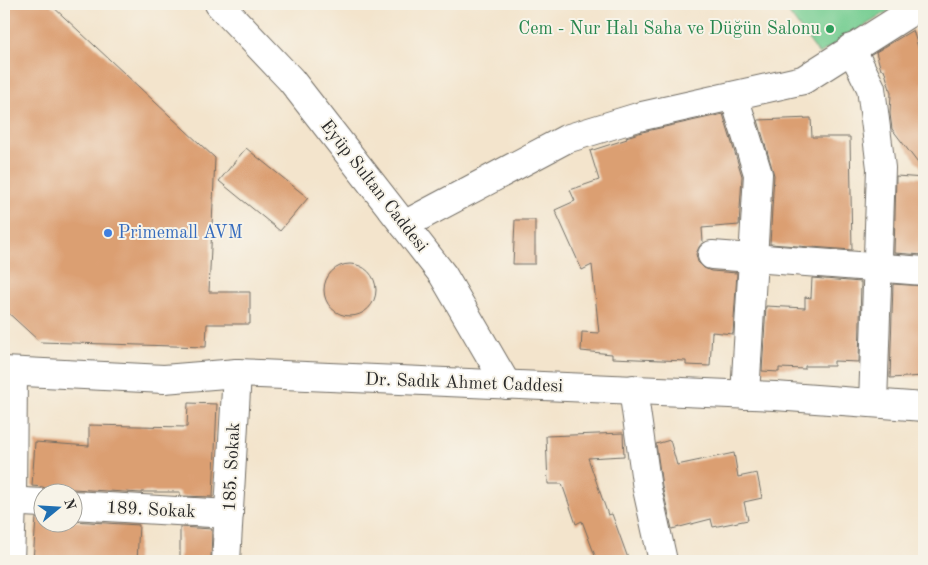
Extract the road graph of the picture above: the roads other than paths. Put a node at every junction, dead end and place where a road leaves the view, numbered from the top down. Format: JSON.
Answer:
{"nodes":[{"id":1,"x":219,"y":4,"type":"edge"},
{"id":2,"x":924,"y":4,"type":"edge"},
{"id":3,"x":850,"y":48,"type":"junction"},
{"id":4,"x":734,"y":96,"type":"junction"},
{"id":5,"x":404,"y":225,"type":"junction"},
{"id":6,"x":712,"y":255,"type":"dead end"},
{"id":7,"x":754,"y":258,"type":"junction"},
{"id":8,"x":879,"y":267,"type":"junction"},
{"id":9,"x":924,"y":271,"type":"edge"},
{"id":10,"x":8,"y":371,"type":"edge"},
{"id":11,"x":237,"y":373,"type":"junction"},
{"id":12,"x":507,"y":385,"type":"junction"},
{"id":13,"x":632,"y":389,"type":"junction"},
{"id":14,"x":744,"y":395,"type":"junction"},
{"id":15,"x":873,"y":404,"type":"junction"},
{"id":16,"x":924,"y":407,"type":"edge"},
{"id":17,"x":8,"y":501,"type":"edge"},
{"id":18,"x":32,"y":502,"type":"edge"},
{"id":19,"x":82,"y":506,"type":"edge"},
{"id":20,"x":230,"y":514,"type":"junction"},
{"id":21,"x":10,"y":561,"type":"edge"},
{"id":22,"x":226,"y":561,"type":"edge"},
{"id":23,"x":663,"y":561,"type":"edge"}],
"edges":[{"from":1,"to":5,"type":"street","name":"Eyüp Sultan Caddesi"},
{"from":2,"to":3,"type":"street"},
{"from":3,"to":4,"type":"street"},
{"from":3,"to":8,"type":"street"},
{"from":4,"to":5,"type":"street"},
{"from":4,"to":7,"type":"street"},
{"from":5,"to":12,"type":"street","name":"Eyüp Sultan Caddesi"},
{"from":6,"to":7,"type":"street"},
{"from":7,"to":8,"type":"street"},
{"from":7,"to":14,"type":"street"},
{"from":8,"to":9,"type":"street"},
{"from":8,"to":15,"type":"street"},
{"from":10,"to":11,"type":"street","name":"Dr. Sadık Ahmet Caddesi"},
{"from":10,"to":17,"type":"street"},
{"from":11,"to":12,"type":"street","name":"Dr. Sadık Ahmet Caddesi"},
{"from":11,"to":20,"type":"street","name":"185. Sokak"},
{"from":12,"to":13,"type":"street","name":"Dr. Sadık Ahmet Caddesi"},
{"from":13,"to":14,"type":"street","name":"Dr. Sadık Ahmet Caddesi"},
{"from":13,"to":23,"type":"street"},
{"from":14,"to":15,"type":"street","name":"Dr. Sadık Ahmet Caddesi"},
{"from":15,"to":16,"type":"street","name":"Dr. Sadık Ahmet Caddesi"},
{"from":17,"to":18,"type":"street"},
{"from":17,"to":21,"type":"street"},
{"from":19,"to":20,"type":"street","name":"189. Sokak"},
{"from":20,"to":22,"type":"street","name":"185. Sokak"}]}
